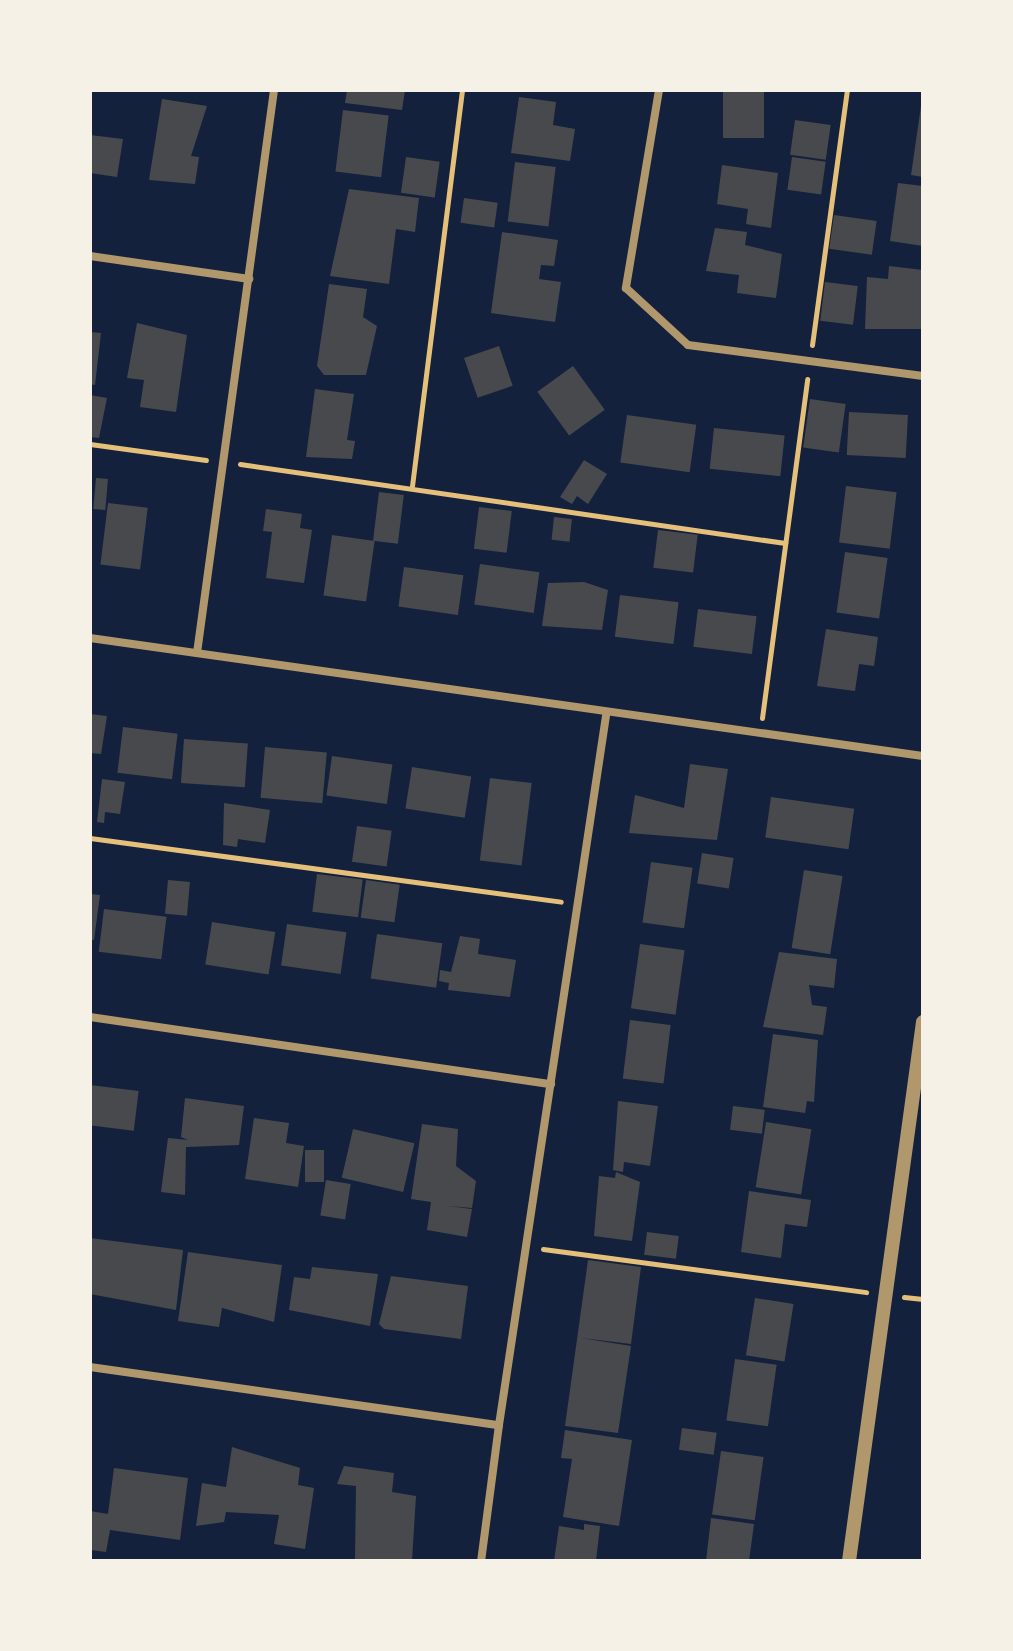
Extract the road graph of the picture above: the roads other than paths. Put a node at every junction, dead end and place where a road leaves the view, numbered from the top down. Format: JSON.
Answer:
{"nodes":[{"id":1,"x":274,"y":90,"type":"edge"},
{"id":2,"x":659,"y":90,"type":"edge"},
{"id":3,"x":90,"y":256,"type":"edge"},
{"id":4,"x":249,"y":279,"type":"junction"},
{"id":5,"x":923,"y":376,"type":"edge"},
{"id":6,"x":90,"y":638,"type":"edge"},
{"id":7,"x":197,"y":653,"type":"junction"},
{"id":8,"x":606,"y":716,"type":"junction"},
{"id":9,"x":923,"y":756,"type":"edge"},
{"id":10,"x":90,"y":1017,"type":"edge"},
{"id":11,"x":923,"y":1022,"type":"edge"},
{"id":12,"x":551,"y":1084,"type":"junction"},
{"id":13,"x":90,"y":1367,"type":"edge"},
{"id":14,"x":499,"y":1425,"type":"junction"},
{"id":15,"x":481,"y":1561,"type":"edge"},
{"id":16,"x":849,"y":1561,"type":"edge"}],
"edges":[{"from":1,"to":4,"type":"street"},
{"from":2,"to":5,"type":"street"},
{"from":3,"to":4,"type":"street"},
{"from":4,"to":7,"type":"street"},
{"from":6,"to":7,"type":"street"},
{"from":7,"to":8,"type":"street"},
{"from":8,"to":9,"type":"street"},
{"from":8,"to":12,"type":"street"},
{"from":10,"to":12,"type":"street"},
{"from":11,"to":16,"type":"street"},
{"from":12,"to":14,"type":"street"},
{"from":13,"to":14,"type":"street"},
{"from":14,"to":15,"type":"street"}]}
